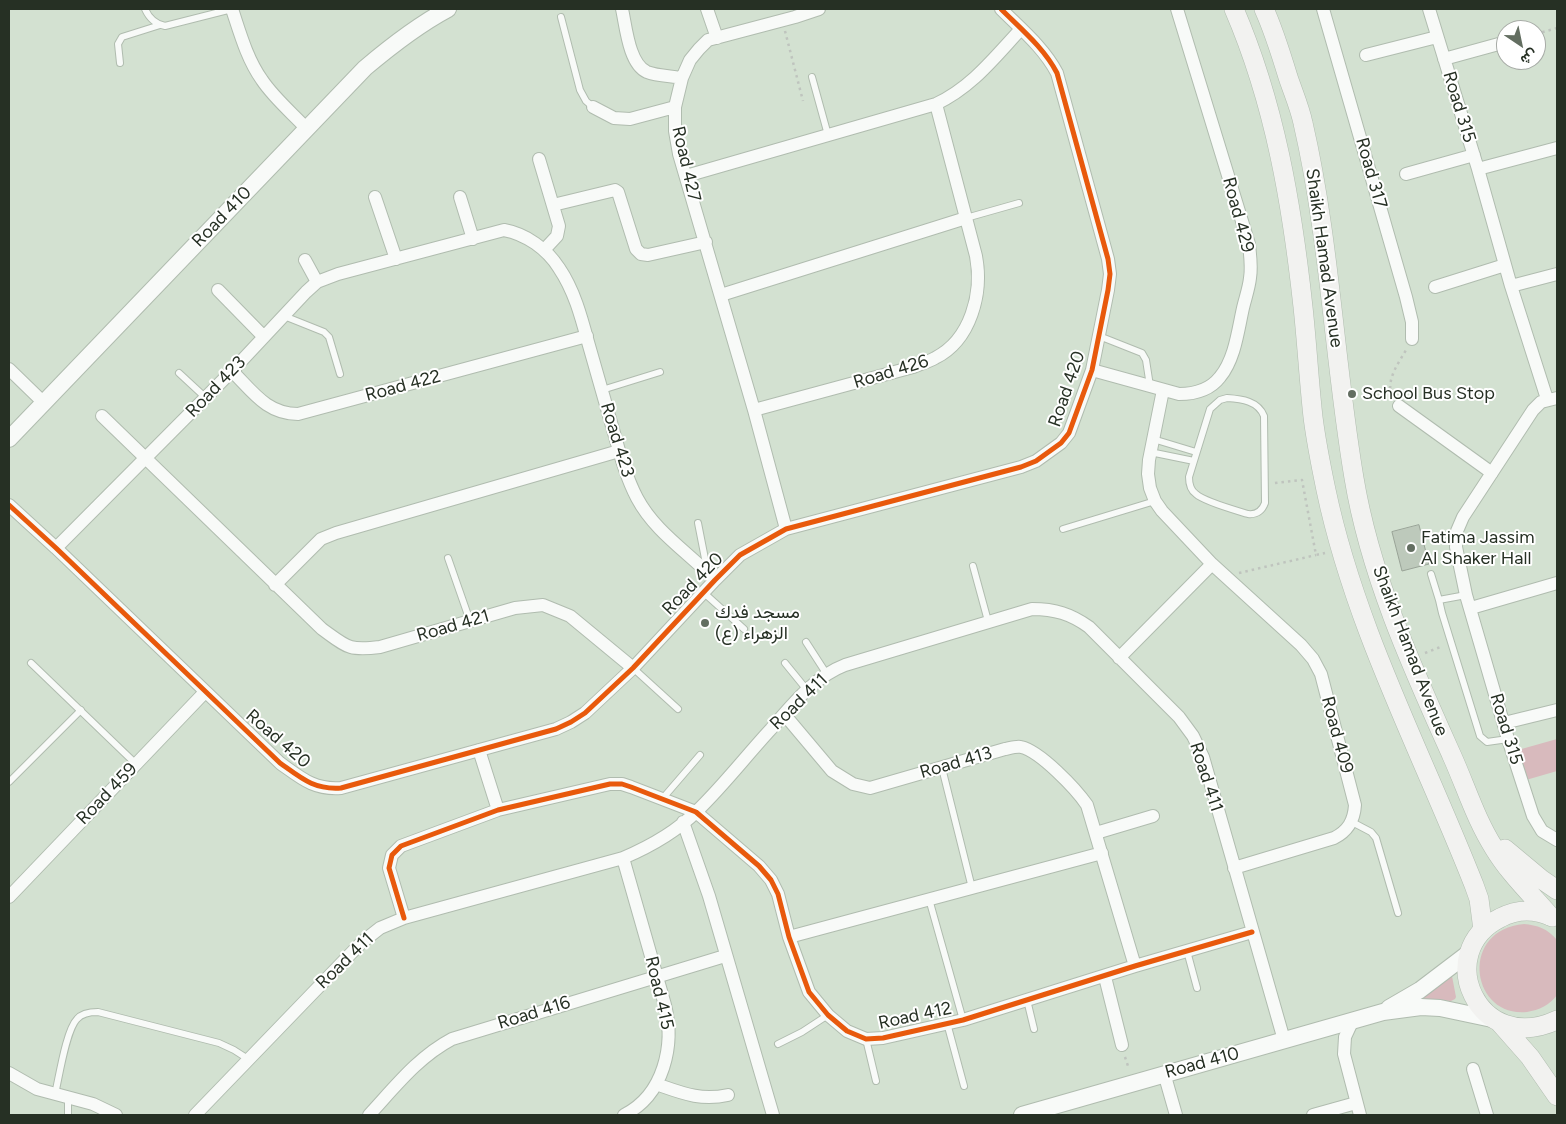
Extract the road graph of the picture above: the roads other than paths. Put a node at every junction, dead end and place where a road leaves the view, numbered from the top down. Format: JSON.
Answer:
{"nodes":[{"id":1,"x":146,"y":9,"type":"edge"},
{"id":2,"x":232,"y":9,"type":"edge"},
{"id":3,"x":448,"y":9,"type":"edge"},
{"id":4,"x":622,"y":9,"type":"edge"},
{"id":5,"x":707,"y":9,"type":"edge"},
{"id":6,"x":819,"y":9,"type":"edge"},
{"id":7,"x":1001,"y":9,"type":"edge"},
{"id":8,"x":1177,"y":9,"type":"edge"},
{"id":9,"x":1234,"y":9,"type":"edge"},
{"id":10,"x":1264,"y":9,"type":"edge"},
{"id":11,"x":1323,"y":9,"type":"edge"},
{"id":12,"x":1429,"y":9,"type":"edge"},
{"id":13,"x":794,"y":13,"type":"edge"},
{"id":14,"x":561,"y":17,"type":"dead end"},
{"id":15,"x":160,"y":25,"type":"junction"},
{"id":16,"x":1021,"y":29,"type":"junction"},
{"id":17,"x":1437,"y":37,"type":"junction"},
{"id":18,"x":716,"y":38,"type":"junction"},
{"id":19,"x":1496,"y":45,"type":"edge"},
{"id":20,"x":1366,"y":55,"type":"dead end"},
{"id":21,"x":1444,"y":59,"type":"junction"},
{"id":22,"x":120,"y":63,"type":"dead end"},
{"id":23,"x":682,"y":78,"type":"junction"},
{"id":24,"x":812,"y":78,"type":"dead end"},
{"id":25,"x":936,"y":104,"type":"junction"},
{"id":26,"x":593,"y":107,"type":"joint"},
{"id":27,"x":675,"y":107,"type":"junction"},
{"id":28,"x":307,"y":128,"type":"junction"},
{"id":29,"x":828,"y":135,"type":"junction"},
{"id":30,"x":1557,"y":148,"type":"edge"},
{"id":31,"x":1474,"y":155,"type":"junction"},
{"id":32,"x":539,"y":160,"type":"dead end"},
{"id":33,"x":1478,"y":169,"type":"junction"},
{"id":34,"x":1406,"y":174,"type":"dead end"},
{"id":35,"x":686,"y":176,"type":"junction"},
{"id":36,"x":376,"y":197,"type":"dead end"},
{"id":37,"x":460,"y":197,"type":"dead end"},
{"id":38,"x":1019,"y":202,"type":"dead end"},
{"id":39,"x":553,"y":205,"type":"junction"},
{"id":40,"x":966,"y":218,"type":"junction"},
{"id":41,"x":473,"y":239,"type":"junction"},
{"id":42,"x":706,"y":242,"type":"junction"},
{"id":43,"x":544,"y":250,"type":"junction"},
{"id":44,"x":396,"y":259,"type":"junction"},
{"id":45,"x":305,"y":260,"type":"dead end"},
{"id":46,"x":1505,"y":265,"type":"junction"},
{"id":47,"x":1557,"y":274,"type":"edge"},
{"id":48,"x":317,"y":282,"type":"junction"},
{"id":49,"x":1511,"y":286,"type":"junction"},
{"id":50,"x":1435,"y":287,"type":"dead end"},
{"id":51,"x":218,"y":290,"type":"dead end"},
{"id":52,"x":721,"y":295,"type":"junction"},
{"id":53,"x":284,"y":316,"type":"junction"},
{"id":54,"x":587,"y":336,"type":"junction"},
{"id":55,"x":1099,"y":336,"type":"junction"},
{"id":56,"x":264,"y":337,"type":"junction"},
{"id":57,"x":1412,"y":338,"type":"road end"},
{"id":58,"x":9,"y":369,"type":"edge"},
{"id":59,"x":1092,"y":370,"type":"junction"},
{"id":60,"x":232,"y":371,"type":"junction"},
{"id":61,"x":660,"y":372,"type":"dead end"},
{"id":62,"x":178,"y":373,"type":"dead end"},
{"id":63,"x":340,"y":374,"type":"dead end"},
{"id":64,"x":1157,"y":388,"type":"junction"},
{"id":65,"x":602,"y":390,"type":"junction"},
{"id":66,"x":206,"y":398,"type":"junction"},
{"id":67,"x":1552,"y":399,"type":"edge"},
{"id":68,"x":44,"y":403,"type":"junction"},
{"id":69,"x":1399,"y":406,"type":"road end"},
{"id":70,"x":754,"y":410,"type":"junction"},
{"id":71,"x":102,"y":416,"type":"dead end"},
{"id":72,"x":9,"y":439,"type":"edge"},
{"id":73,"x":1153,"y":439,"type":"junction"},
{"id":74,"x":619,"y":451,"type":"junction"},
{"id":75,"x":1150,"y":452,"type":"junction"},
{"id":76,"x":1196,"y":452,"type":"junction"},
{"id":77,"x":146,"y":458,"type":"junction"},
{"id":78,"x":1194,"y":461,"type":"junction"},
{"id":79,"x":1492,"y":472,"type":"junction"},
{"id":80,"x":1155,"y":501,"type":"junction"},
{"id":81,"x":9,"y":505,"type":"edge"},
{"id":82,"x":698,"y":523,"type":"dead end"},
{"id":83,"x":786,"y":529,"type":"junction"},
{"id":84,"x":1063,"y":529,"type":"dead end"},
{"id":85,"x":56,"y":548,"type":"junction"},
{"id":86,"x":448,"y":558,"type":"dead end"},
{"id":87,"x":1212,"y":564,"type":"junction"},
{"id":88,"x":973,"y":566,"type":"dead end"},
{"id":89,"x":1431,"y":574,"type":"dead end"},
{"id":90,"x":711,"y":576,"type":"junction"},
{"id":91,"x":1557,"y":583,"type":"edge"},
{"id":92,"x":275,"y":585,"type":"junction"},
{"id":93,"x":703,"y":592,"type":"junction"},
{"id":94,"x":1466,"y":595,"type":"junction"},
{"id":95,"x":1439,"y":600,"type":"junction"},
{"id":96,"x":1471,"y":608,"type":"junction"},
{"id":97,"x":470,"y":621,"type":"junction"},
{"id":98,"x":988,"y":621,"type":"junction"},
{"id":99,"x":744,"y":629,"type":"dead end"},
{"id":100,"x":806,"y":642,"type":"dead end"},
{"id":101,"x":1119,"y":658,"type":"junction"},
{"id":102,"x":31,"y":663,"type":"dead end"},
{"id":103,"x":785,"y":663,"type":"dead end"},
{"id":104,"x":634,"y":668,"type":"junction"},
{"id":105,"x":826,"y":674,"type":"junction"},
{"id":106,"x":807,"y":690,"type":"junction"},
{"id":107,"x":205,"y":692,"type":"junction"},
{"id":108,"x":678,"y":709,"type":"dead end"},
{"id":109,"x":81,"y":710,"type":"junction"},
{"id":110,"x":1557,"y":710,"type":"edge"},
{"id":111,"x":784,"y":714,"type":"junction"},
{"id":112,"x":1504,"y":723,"type":"junction"},
{"id":113,"x":1508,"y":739,"type":"junction"},
{"id":114,"x":479,"y":750,"type":"junction"},
{"id":115,"x":700,"y":755,"type":"dead end"},
{"id":116,"x":136,"y":764,"type":"junction"},
{"id":117,"x":942,"y":768,"type":"junction"},
{"id":118,"x":9,"y":782,"type":"edge"},
{"id":119,"x":663,"y":798,"type":"junction"},
{"id":120,"x":498,"y":810,"type":"junction"},
{"id":121,"x":696,"y":812,"type":"junction"},
{"id":122,"x":1153,"y":816,"type":"dead end"},
{"id":123,"x":683,"y":822,"type":"junction"},
{"id":124,"x":1352,"y":822,"type":"junction"},
{"id":125,"x":1484,"y":831,"type":"junction"},
{"id":126,"x":1096,"y":833,"type":"junction"},
{"id":127,"x":1557,"y":840,"type":"edge"},
{"id":128,"x":1102,"y":853,"type":"junction"},
{"id":129,"x":623,"y":858,"type":"junction"},
{"id":130,"x":1234,"y":868,"type":"junction"},
{"id":131,"x":972,"y":888,"type":"junction"},
{"id":132,"x":1557,"y":890,"type":"edge"},
{"id":133,"x":10,"y":894,"type":"edge"},
{"id":134,"x":929,"y":899,"type":"junction"},
{"id":135,"x":1398,"y":913,"type":"dead end"},
{"id":136,"x":404,"y":918,"type":"junction"},
{"id":137,"x":1554,"y":918,"type":"edge"},
{"id":138,"x":1483,"y":930,"type":"junction"},
{"id":139,"x":1252,"y":932,"type":"junction"},
{"id":140,"x":789,"y":937,"type":"junction"},
{"id":141,"x":1187,"y":951,"type":"junction"},
{"id":142,"x":1470,"y":952,"type":"junction"},
{"id":143,"x":725,"y":956,"type":"junction"},
{"id":144,"x":1135,"y":966,"type":"junction"},
{"id":145,"x":656,"y":976,"type":"junction"},
{"id":146,"x":1105,"y":977,"type":"junction"},
{"id":147,"x":1197,"y":988,"type":"dead end"},
{"id":148,"x":1027,"y":1000,"type":"junction"},
{"id":149,"x":1383,"y":1012,"type":"junction"},
{"id":150,"x":828,"y":1015,"type":"junction"},
{"id":151,"x":963,"y":1020,"type":"junction"},
{"id":152,"x":1557,"y":1020,"type":"edge"},
{"id":153,"x":1496,"y":1021,"type":"junction"},
{"id":154,"x":1352,"y":1022,"type":"junction"},
{"id":155,"x":947,"y":1023,"type":"junction"},
{"id":156,"x":1034,"y":1029,"type":"dead end"},
{"id":157,"x":866,"y":1039,"type":"junction"},
{"id":158,"x":1284,"y":1040,"type":"junction"},
{"id":159,"x":778,"y":1044,"type":"dead end"},
{"id":160,"x":1122,"y":1045,"type":"road end"},
{"id":161,"x":248,"y":1059,"type":"junction"},
{"id":162,"x":1473,"y":1069,"type":"dead end"},
{"id":163,"x":9,"y":1072,"type":"edge"},
{"id":164,"x":1164,"y":1073,"type":"junction"},
{"id":165,"x":876,"y":1081,"type":"dead end"},
{"id":166,"x":656,"y":1084,"type":"junction"},
{"id":167,"x":964,"y":1086,"type":"dead end"},
{"id":168,"x":55,"y":1094,"type":"junction"},
{"id":169,"x":728,"y":1095,"type":"dead end"},
{"id":170,"x":1557,"y":1096,"type":"edge"},
{"id":171,"x":68,"y":1098,"type":"junction"},
{"id":172,"x":1358,"y":1109,"type":"edge"},
{"id":173,"x":197,"y":1114,"type":"edge"},
{"id":174,"x":68,"y":1115,"type":"edge"},
{"id":175,"x":116,"y":1115,"type":"edge"},
{"id":176,"x":369,"y":1115,"type":"edge"},
{"id":177,"x":624,"y":1115,"type":"edge"},
{"id":178,"x":773,"y":1115,"type":"edge"},
{"id":179,"x":1022,"y":1115,"type":"edge"},
{"id":180,"x":1176,"y":1115,"type":"edge"},
{"id":181,"x":1312,"y":1115,"type":"edge"},
{"id":182,"x":1487,"y":1115,"type":"edge"}],
"edges":[{"from":1,"to":15,"type":"lane"},
{"from":2,"to":15,"type":"lane"},
{"from":2,"to":28,"type":"street"},
{"from":3,"to":28,"type":"street","name":"Road 410"},
{"from":4,"to":23,"type":"street"},
{"from":5,"to":18,"type":"street"},
{"from":6,"to":13,"type":"street","name":"Road 427"},
{"from":7,"to":16,"type":"street","name":"Road 420"},
{"from":8,"to":64,"type":"street","name":"Road 429"},
{"from":9,"to":138,"type":"main road","name":"Shaikh Hamad Avenue"},
{"from":10,"to":125,"type":"main road","name":"Shaikh Hamad Avenue"},
{"from":11,"to":57,"type":"street","name":"Road 317"},
{"from":12,"to":17,"type":"street","name":"Road 315"},
{"from":13,"to":18,"type":"street","name":"Road 427"},
{"from":14,"to":26,"type":"lane"},
{"from":15,"to":22,"type":"lane"},
{"from":16,"to":25,"type":"street"},
{"from":16,"to":55,"type":"street","name":"Road 420"},
{"from":17,"to":20,"type":"street"},
{"from":17,"to":21,"type":"street","name":"Road 315"},
{"from":18,"to":23,"type":"street","name":"Road 427"},
{"from":19,"to":21,"type":"street","name":"Road 315"},
{"from":21,"to":31,"type":"street","name":"Road 315"},
{"from":23,"to":27,"type":"street","name":"Road 427"},
{"from":24,"to":29,"type":"lane"},
{"from":25,"to":29,"type":"street"},
{"from":25,"to":40,"type":"street","name":"Road 426"},
{"from":26,"to":27,"type":"street"},
{"from":27,"to":35,"type":"street","name":"Road 427"},
{"from":28,"to":68,"type":"street","name":"Road 410"},
{"from":29,"to":35,"type":"street"},
{"from":30,"to":33,"type":"street"},
{"from":31,"to":33,"type":"street","name":"Road 315"},
{"from":31,"to":34,"type":"street","name":"Road 315"},
{"from":32,"to":39,"type":"street"},
{"from":33,"to":46,"type":"street","name":"Road 315"},
{"from":35,"to":42,"type":"street","name":"Road 427"},
{"from":36,"to":44,"type":"street"},
{"from":37,"to":41,"type":"street"},
{"from":38,"to":40,"type":"lane"},
{"from":39,"to":42,"type":"street"},
{"from":39,"to":43,"type":"street"},
{"from":40,"to":52,"type":"street"},
{"from":40,"to":70,"type":"street","name":"Road 426"},
{"from":41,"to":43,"type":"street","name":"Road 423"},
{"from":41,"to":44,"type":"street","name":"Road 423"},
{"from":42,"to":52,"type":"street","name":"Road 427"},
{"from":43,"to":54,"type":"street","name":"Road 423"},
{"from":44,"to":48,"type":"street","name":"Road 423"},
{"from":45,"to":48,"type":"street"},
{"from":46,"to":49,"type":"street","name":"Road 315"},
{"from":46,"to":50,"type":"street"},
{"from":47,"to":49,"type":"street"},
{"from":48,"to":53,"type":"street","name":"Road 423"},
{"from":49,"to":67,"type":"street","name":"Road 315"},
{"from":51,"to":56,"type":"street"},
{"from":52,"to":70,"type":"street","name":"Road 427"},
{"from":53,"to":56,"type":"street","name":"Road 423"},
{"from":53,"to":63,"type":"lane"},
{"from":54,"to":60,"type":"street","name":"Road 422"},
{"from":54,"to":65,"type":"street","name":"Road 423"},
{"from":55,"to":59,"type":"street","name":"Road 420"},
{"from":55,"to":64,"type":"lane"},
{"from":56,"to":60,"type":"street","name":"Road 423"},
{"from":58,"to":68,"type":"street"},
{"from":59,"to":64,"type":"street","name":"Road 429"},
{"from":59,"to":83,"type":"street","name":"Road 420"},
{"from":60,"to":66,"type":"street","name":"Road 423"},
{"from":61,"to":65,"type":"lane"},
{"from":62,"to":66,"type":"lane"},
{"from":64,"to":73,"type":"street","name":"Road 409"},
{"from":65,"to":74,"type":"street","name":"Road 423"},
{"from":66,"to":77,"type":"street","name":"Road 423"},
{"from":67,"to":79,"type":"street","name":"Road 315"},
{"from":68,"to":72,"type":"street","name":"Road 410"},
{"from":69,"to":79,"type":"street"},
{"from":70,"to":83,"type":"street","name":"Road 427"},
{"from":71,"to":77,"type":"street","name":"Road 421"},
{"from":73,"to":75,"type":"street","name":"Road 409"},
{"from":73,"to":76,"type":"lane"},
{"from":74,"to":90,"type":"street","name":"Road 423"},
{"from":74,"to":92,"type":"street"},
{"from":75,"to":78,"type":"lane"},
{"from":75,"to":80,"type":"street","name":"Road 409"},
{"from":76,"to":78,"type":"lane"},
{"from":76,"to":78,"type":"lane"},
{"from":77,"to":85,"type":"street","name":"Road 423"},
{"from":77,"to":92,"type":"street","name":"Road 421"},
{"from":79,"to":94,"type":"street","name":"Road 315"},
{"from":80,"to":84,"type":"lane"},
{"from":80,"to":87,"type":"street","name":"Road 409"},
{"from":81,"to":85,"type":"street","name":"Road 420"},
{"from":82,"to":90,"type":"lane"},
{"from":83,"to":90,"type":"street","name":"Road 420"},
{"from":85,"to":107,"type":"street","name":"Road 420"},
{"from":86,"to":97,"type":"lane"},
{"from":87,"to":101,"type":"street"},
{"from":87,"to":124,"type":"street","name":"Road 409"},
{"from":88,"to":98,"type":"lane"},
{"from":89,"to":95,"type":"lane"},
{"from":90,"to":93,"type":"street","name":"Road 420"},
{"from":91,"to":96,"type":"street"},
{"from":92,"to":97,"type":"street","name":"Road 421"},
{"from":93,"to":99,"type":"lane"},
{"from":93,"to":104,"type":"street","name":"Road 420"},
{"from":94,"to":95,"type":"lane"},
{"from":94,"to":96,"type":"street","name":"Road 315"},
{"from":95,"to":113,"type":"lane"},
{"from":96,"to":112,"type":"street","name":"Road 315"},
{"from":97,"to":104,"type":"street","name":"Road 421"},
{"from":98,"to":101,"type":"street","name":"Road 411"},
{"from":98,"to":105,"type":"street","name":"Road 411"},
{"from":100,"to":105,"type":"lane"},
{"from":101,"to":130,"type":"street","name":"Road 411"},
{"from":102,"to":109,"type":"lane"},
{"from":103,"to":106,"type":"lane"},
{"from":104,"to":108,"type":"lane"},
{"from":104,"to":114,"type":"street","name":"Road 420"},
{"from":105,"to":106,"type":"street","name":"Road 411"},
{"from":106,"to":111,"type":"street","name":"Road 411"},
{"from":107,"to":114,"type":"street","name":"Road 420"},
{"from":107,"to":116,"type":"street","name":"Road 459"},
{"from":109,"to":116,"type":"lane"},
{"from":109,"to":118,"type":"lane"},
{"from":110,"to":112,"type":"street"},
{"from":111,"to":117,"type":"street","name":"Road 413"},
{"from":111,"to":121,"type":"street","name":"Road 411"},
{"from":112,"to":113,"type":"street","name":"Road 315"},
{"from":113,"to":127,"type":"street","name":"Road 315"},
{"from":114,"to":120,"type":"street"},
{"from":115,"to":119,"type":"lane"},
{"from":116,"to":133,"type":"street","name":"Road 459"},
{"from":117,"to":126,"type":"street","name":"Road 413"},
{"from":117,"to":131,"type":"lane"},
{"from":119,"to":120,"type":"street","name":"Road 412"},
{"from":119,"to":121,"type":"street","name":"Road 412"},
{"from":120,"to":136,"type":"street","name":"Road 412"},
{"from":121,"to":123,"type":"street","name":"Road 411"},
{"from":121,"to":140,"type":"street","name":"Road 412"},
{"from":122,"to":126,"type":"street"},
{"from":123,"to":129,"type":"street","name":"Road 411"},
{"from":123,"to":143,"type":"street"},
{"from":124,"to":130,"type":"street"},
{"from":124,"to":135,"type":"lane"},
{"from":125,"to":132,"type":"main road"},
{"from":125,"to":137,"type":"main road","name":"Shaikh Hamad Avenue"},
{"from":126,"to":128,"type":"street","name":"Road 413"},
{"from":128,"to":131,"type":"street"},
{"from":128,"to":144,"type":"street","name":"Road 413"},
{"from":129,"to":136,"type":"street","name":"Road 411"},
{"from":129,"to":145,"type":"street","name":"Road 415"},
{"from":130,"to":139,"type":"street","name":"Road 411"},
{"from":131,"to":134,"type":"street"},
{"from":134,"to":140,"type":"street"},
{"from":134,"to":151,"type":"lane"},
{"from":136,"to":161,"type":"street","name":"Road 411"},
{"from":137,"to":138,"type":"main road"},
{"from":138,"to":142,"type":"main road"},
{"from":139,"to":141,"type":"street","name":"Road 412"},
{"from":139,"to":158,"type":"street","name":"Road 411"},
{"from":140,"to":150,"type":"street","name":"Road 412"},
{"from":141,"to":144,"type":"street","name":"Road 412"},
{"from":141,"to":147,"type":"lane"},
{"from":142,"to":149,"type":"street","name":"Road 410"},
{"from":142,"to":153,"type":"main road"},
{"from":143,"to":145,"type":"street","name":"Road 416"},
{"from":143,"to":178,"type":"street"},
{"from":144,"to":146,"type":"street","name":"Road 412"},
{"from":145,"to":166,"type":"street","name":"Road 415"},
{"from":145,"to":176,"type":"street","name":"Road 416"},
{"from":146,"to":148,"type":"street","name":"Road 412"},
{"from":146,"to":160,"type":"street"},
{"from":148,"to":151,"type":"street","name":"Road 412"},
{"from":148,"to":156,"type":"lane"},
{"from":149,"to":153,"type":"street","name":"Road 410"},
{"from":149,"to":154,"type":"street","name":"Road 410"},
{"from":150,"to":157,"type":"street","name":"Road 412"},
{"from":150,"to":159,"type":"lane"},
{"from":151,"to":155,"type":"street","name":"Road 412"},
{"from":152,"to":153,"type":"main road"},
{"from":153,"to":170,"type":"main road"},
{"from":154,"to":158,"type":"street","name":"Road 410"},
{"from":154,"to":172,"type":"street"},
{"from":155,"to":157,"type":"street","name":"Road 412"},
{"from":155,"to":167,"type":"lane"},
{"from":157,"to":165,"type":"lane"},
{"from":158,"to":164,"type":"street","name":"Road 410"},
{"from":161,"to":168,"type":"lane"},
{"from":161,"to":173,"type":"street","name":"Road 411"},
{"from":162,"to":182,"type":"street"},
{"from":163,"to":168,"type":"street"},
{"from":164,"to":179,"type":"street","name":"Road 410"},
{"from":164,"to":180,"type":"street"},
{"from":166,"to":169,"type":"street"},
{"from":166,"to":177,"type":"street","name":"Road 415"},
{"from":168,"to":171,"type":"street"},
{"from":171,"to":174,"type":"lane"},
{"from":171,"to":175,"type":"street"},
{"from":172,"to":181,"type":"street"}]}
